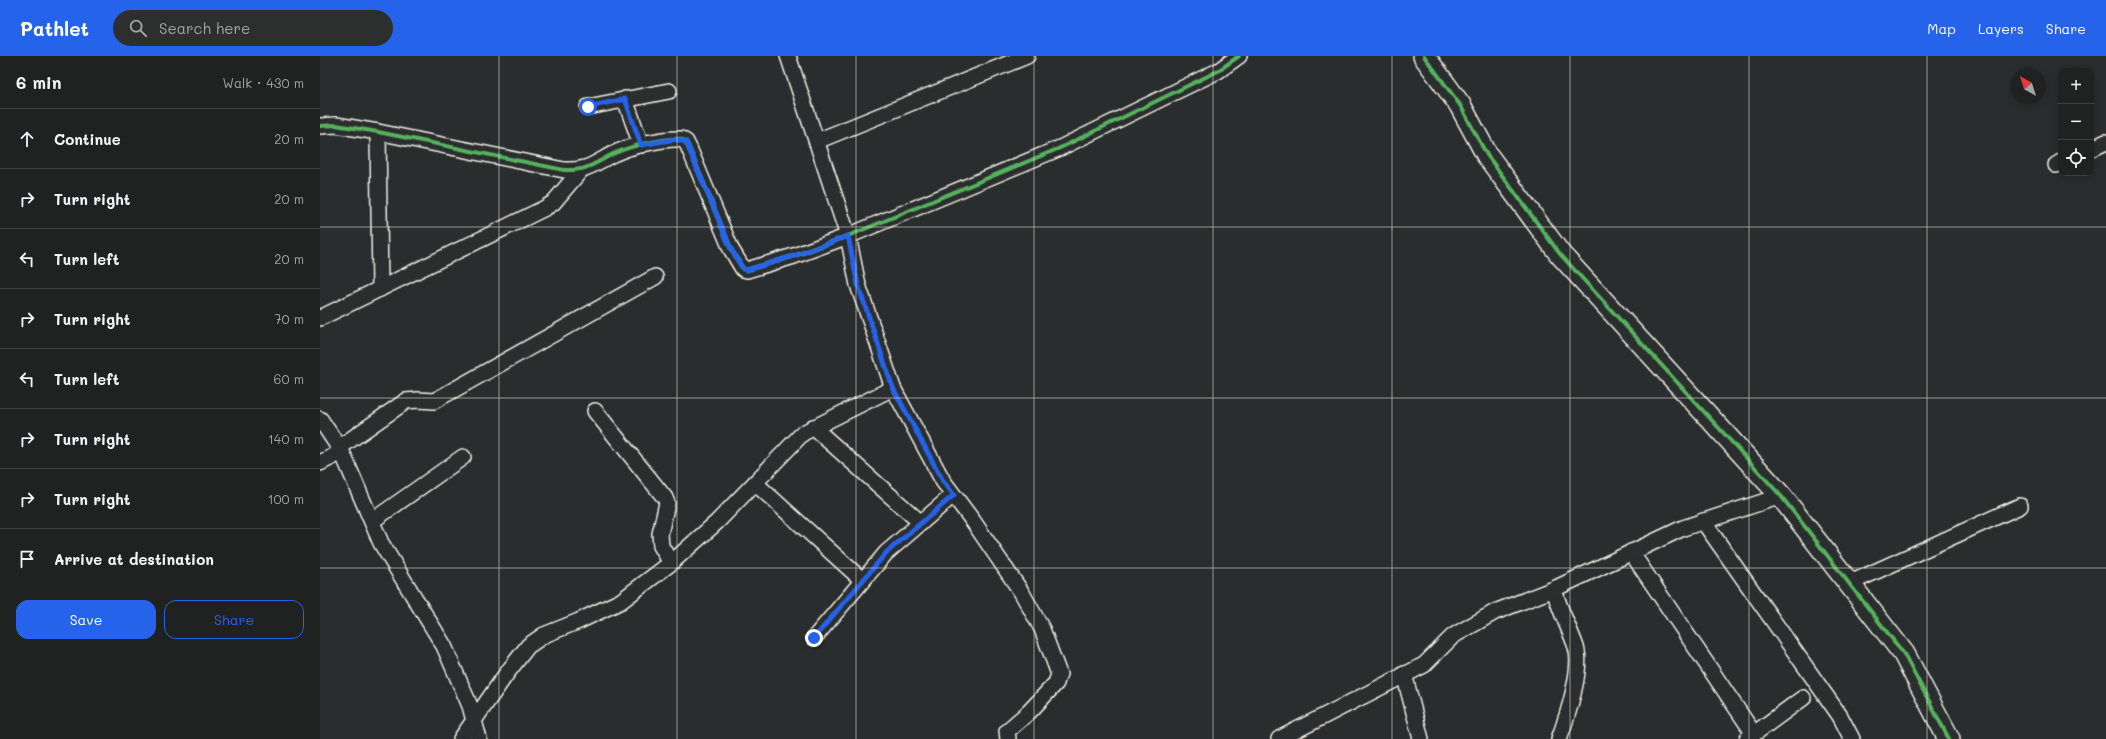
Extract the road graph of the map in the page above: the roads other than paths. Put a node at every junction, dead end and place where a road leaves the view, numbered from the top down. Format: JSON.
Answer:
{"nodes":[{"id":1,"x":788,"y":56,"type":"edge"},
{"id":2,"x":1027,"y":56,"type":"edge"},
{"id":3,"x":1239,"y":56,"type":"edge"},
{"id":4,"x":1424,"y":56,"type":"edge"},
{"id":5,"x":669,"y":91,"type":"dead end"},
{"id":6,"x":625,"y":99,"type":"junction"},
{"id":7,"x":588,"y":107,"type":"dead end"},
{"id":8,"x":320,"y":126,"type":"edge"},
{"id":9,"x":378,"y":132,"type":"junction"},
{"id":10,"x":817,"y":140,"type":"junction"},
{"id":11,"x":2106,"y":142,"type":"edge"},
{"id":12,"x":641,"y":145,"type":"junction"},
{"id":13,"x":2094,"y":148,"type":"edge"},
{"id":14,"x":581,"y":170,"type":"junction"},
{"id":15,"x":848,"y":236,"type":"junction"},
{"id":16,"x":655,"y":277,"type":"dead end"},
{"id":17,"x":380,"y":288,"type":"junction"},
{"id":18,"x":320,"y":318,"type":"edge"},
{"id":19,"x":893,"y":388,"type":"junction"},
{"id":20,"x":595,"y":410,"type":"dead end"},
{"id":21,"x":320,"y":419,"type":"edge"},
{"id":22,"x":813,"y":427,"type":"junction"},
{"id":23,"x":341,"y":449,"type":"junction"},
{"id":24,"x":463,"y":457,"type":"dead end"},
{"id":25,"x":320,"y":463,"type":"edge"},
{"id":26,"x":755,"y":483,"type":"junction"},
{"id":27,"x":954,"y":495,"type":"junction"},
{"id":28,"x":1781,"y":496,"type":"junction"},
{"id":29,"x":2020,"y":506,"type":"dead end"},
{"id":30,"x":372,"y":521,"type":"junction"},
{"id":31,"x":1703,"y":521,"type":"junction"},
{"id":32,"x":922,"y":523,"type":"junction"},
{"id":33,"x":1631,"y":552,"type":"junction"},
{"id":34,"x":671,"y":563,"type":"junction"},
{"id":35,"x":862,"y":580,"type":"junction"},
{"id":36,"x":1848,"y":584,"type":"junction"},
{"id":37,"x":1554,"y":590,"type":"junction"},
{"id":38,"x":814,"y":638,"type":"dead end"},
{"id":39,"x":1404,"y":674,"type":"junction"},
{"id":40,"x":1803,"y":698,"type":"dead end"},
{"id":41,"x":474,"y":722,"type":"junction"},
{"id":42,"x":1750,"y":737,"type":"edge"},
{"id":43,"x":461,"y":739,"type":"edge"},
{"id":44,"x":479,"y":739,"type":"edge"},
{"id":45,"x":1008,"y":739,"type":"edge"},
{"id":46,"x":1279,"y":739,"type":"edge"},
{"id":47,"x":1421,"y":739,"type":"edge"},
{"id":48,"x":1559,"y":739,"type":"edge"},
{"id":49,"x":1852,"y":739,"type":"edge"},
{"id":50,"x":1949,"y":739,"type":"edge"}],
"edges":[{"from":1,"to":10,"type":"street"},
{"from":2,"to":10,"type":"street"},
{"from":3,"to":15,"type":"street"},
{"from":4,"to":28,"type":"street"},
{"from":5,"to":6,"type":"street"},
{"from":6,"to":7,"type":"street"},
{"from":6,"to":12,"type":"street"},
{"from":8,"to":9,"type":"street"},
{"from":9,"to":14,"type":"street"},
{"from":9,"to":17,"type":"street"},
{"from":10,"to":15,"type":"street"},
{"from":11,"to":13,"type":"street"},
{"from":12,"to":14,"type":"street"},
{"from":12,"to":15,"type":"street"},
{"from":14,"to":17,"type":"street"},
{"from":15,"to":19,"type":"street"},
{"from":16,"to":23,"type":"street"},
{"from":17,"to":18,"type":"street"},
{"from":19,"to":22,"type":"street"},
{"from":19,"to":27,"type":"street"},
{"from":20,"to":34,"type":"street"},
{"from":21,"to":23,"type":"street"},
{"from":22,"to":26,"type":"street"},
{"from":22,"to":32,"type":"street"},
{"from":23,"to":25,"type":"street"},
{"from":23,"to":30,"type":"street"},
{"from":24,"to":30,"type":"street"},
{"from":26,"to":34,"type":"street"},
{"from":26,"to":35,"type":"street"},
{"from":27,"to":32,"type":"street"},
{"from":27,"to":45,"type":"street"},
{"from":28,"to":31,"type":"street"},
{"from":28,"to":36,"type":"street"},
{"from":29,"to":36,"type":"street"},
{"from":30,"to":41,"type":"street"},
{"from":31,"to":33,"type":"street"},
{"from":31,"to":49,"type":"street"},
{"from":32,"to":35,"type":"street"},
{"from":33,"to":37,"type":"street"},
{"from":33,"to":42,"type":"street"},
{"from":34,"to":41,"type":"street"},
{"from":35,"to":38,"type":"street"},
{"from":36,"to":50,"type":"street"},
{"from":37,"to":39,"type":"street"},
{"from":37,"to":48,"type":"street"},
{"from":39,"to":46,"type":"street"},
{"from":39,"to":47,"type":"street"},
{"from":40,"to":42,"type":"street"},
{"from":41,"to":43,"type":"street"},
{"from":41,"to":44,"type":"street"}]}
